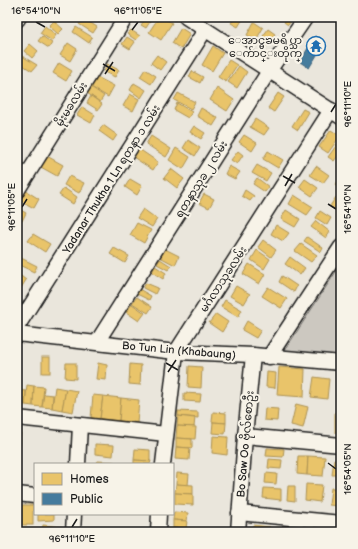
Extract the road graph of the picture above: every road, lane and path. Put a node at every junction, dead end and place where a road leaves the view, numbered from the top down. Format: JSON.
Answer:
{"nodes":[{"id":1,"x":19,"y":17,"type":"edge"},
{"id":2,"x":126,"y":17,"type":"edge"},
{"id":3,"x":186,"y":17,"type":"edge"},
{"id":4,"x":306,"y":17,"type":"edge"},
{"id":5,"x":17,"y":20,"type":"edge"},
{"id":6,"x":205,"y":30,"type":"junction"},
{"id":7,"x":269,"y":71,"type":"junction"},
{"id":8,"x":336,"y":114,"type":"edge"},
{"id":9,"x":17,"y":191,"type":"edge"},
{"id":10,"x":341,"y":247,"type":"edge"},
{"id":11,"x":17,"y":328,"type":"edge"},
{"id":12,"x":17,"y":334,"type":"edge"},
{"id":13,"x":97,"y":342,"type":"junction"},
{"id":14,"x":176,"y":352,"type":"junction"},
{"id":15,"x":253,"y":355,"type":"junction"},
{"id":16,"x":269,"y":357,"type":"junction"},
{"id":17,"x":341,"y":363,"type":"edge"},
{"id":18,"x":17,"y":418,"type":"edge"},
{"id":19,"x":80,"y":425,"type":"junction"},
{"id":20,"x":166,"y":434,"type":"junction"},
{"id":21,"x":245,"y":436,"type":"junction"},
{"id":22,"x":341,"y":444,"type":"edge"},
{"id":23,"x":78,"y":463,"type":"edge"},
{"id":24,"x":163,"y":463,"type":"edge"},
{"id":25,"x":17,"y":494,"type":"edge"},
{"id":26,"x":34,"y":496,"type":"edge"},
{"id":27,"x":239,"y":513,"type":"junction"},
{"id":28,"x":74,"y":515,"type":"edge"},
{"id":29,"x":159,"y":515,"type":"edge"},
{"id":30,"x":341,"y":523,"type":"edge"},
{"id":31,"x":73,"y":532,"type":"edge"},
{"id":32,"x":158,"y":532,"type":"edge"},
{"id":33,"x":238,"y":532,"type":"edge"}],
"edges":[{"from":1,"to":5,"type":"street"},
{"from":2,"to":9,"type":"street","name":"မိုးမခလမ်း"},
{"from":3,"to":6,"type":"street"},
{"from":4,"to":7,"type":"street","name":"ရတနာသုခ ၂ လမ်း"},
{"from":6,"to":7,"type":"street"},
{"from":6,"to":11,"type":"street","name":"Yadanar Thukha 1 Ln ရတနာ ၁ လမ်း"},
{"from":7,"to":8,"type":"street"},
{"from":7,"to":13,"type":"street","name":"ရတနာသုခ ၂ လမ်း"},
{"from":8,"to":14,"type":"street","name":"မင်္ဂလာသုခလမ်း"},
{"from":10,"to":16,"type":"street"},
{"from":12,"to":13,"type":"street","name":"Bo Tun Lin (Khabaung)"},
{"from":13,"to":14,"type":"street","name":"Bo Tun Lin (Khabaung)"},
{"from":14,"to":15,"type":"street","name":"Bo Tun Lin (Khabaung)"},
{"from":14,"to":20,"type":"street","name":"မင်္ဂလာသုခလမ်း"},
{"from":15,"to":16,"type":"street","name":"Bo Tun Lin (Khabaung)"},
{"from":15,"to":21,"type":"street","name":"Bo Saw Oo ဗိုလ်စောဦး"},
{"from":16,"to":17,"type":"street","name":"Bo Tun Lin (Khabaung)"},
{"from":18,"to":19,"type":"street"},
{"from":19,"to":20,"type":"street"},
{"from":19,"to":23,"type":"street"},
{"from":20,"to":24,"type":"street","name":"မင်္ဂလာသုခလမ်း"},
{"from":21,"to":22,"type":"street"},
{"from":21,"to":27,"type":"street","name":"Bo Saw Oo ဗိုလ်စောဦး"},
{"from":25,"to":26,"type":"street"},
{"from":27,"to":30,"type":"street"},
{"from":27,"to":33,"type":"street","name":"Bo Saw Oo ဗိုလ်စောဦး"},
{"from":28,"to":31,"type":"street"},
{"from":29,"to":32,"type":"street"}]}
